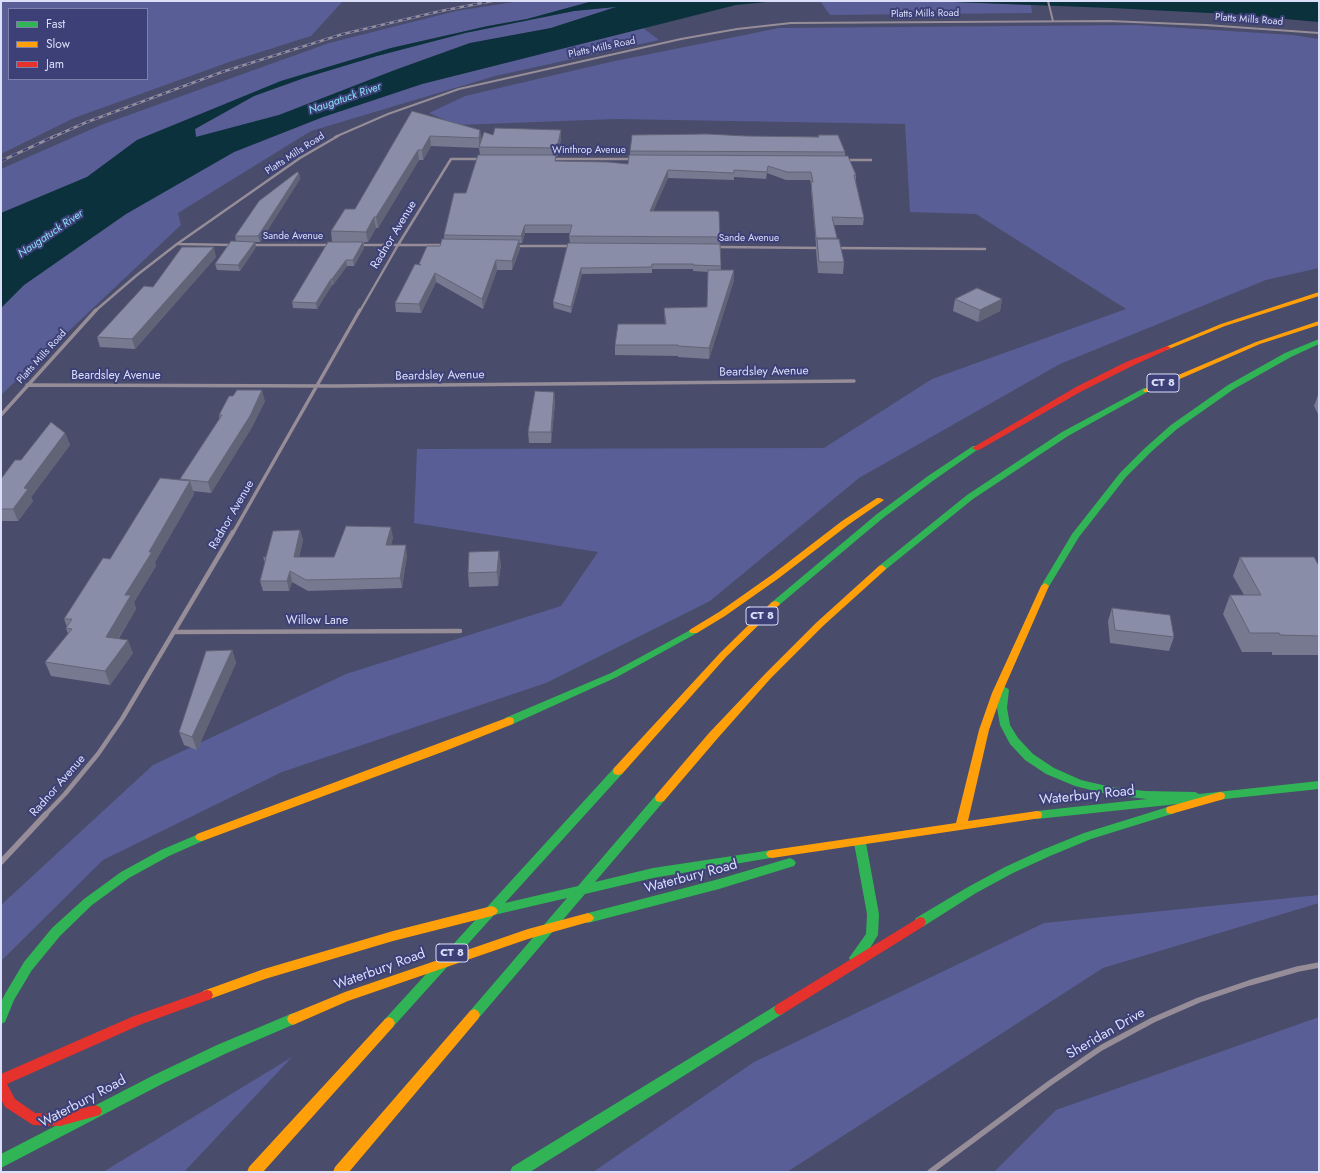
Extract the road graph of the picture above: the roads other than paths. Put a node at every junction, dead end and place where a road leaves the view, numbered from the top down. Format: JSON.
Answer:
{"nodes":[{"id":1,"x":1048,"y":1,"type":"edge"},
{"id":2,"x":1054,"y":21,"type":"junction"},
{"id":3,"x":1319,"y":33,"type":"edge"},
{"id":4,"x":483,"y":159,"type":"edge"},
{"id":5,"x":546,"y":159,"type":"edge"},
{"id":6,"x":634,"y":159,"type":"edge"},
{"id":7,"x":840,"y":160,"type":"edge"},
{"id":8,"x":871,"y":160,"type":"dead end"},
{"id":9,"x":177,"y":244,"type":"junction"},
{"id":10,"x":241,"y":245,"type":"edge"},
{"id":11,"x":249,"y":245,"type":"edge"},
{"id":12,"x":337,"y":245,"type":"edge"},
{"id":13,"x":353,"y":245,"type":"edge"},
{"id":14,"x":398,"y":245,"type":"junction"},
{"id":15,"x":448,"y":246,"type":"edge"},
{"id":16,"x":512,"y":246,"type":"edge"},
{"id":17,"x":576,"y":246,"type":"edge"},
{"id":18,"x":711,"y":247,"type":"edge"},
{"id":19,"x":822,"y":248,"type":"edge"},
{"id":20,"x":830,"y":248,"type":"edge"},
{"id":21,"x":985,"y":249,"type":"dead end"},
{"id":22,"x":1319,"y":294,"type":"edge"},
{"id":23,"x":1319,"y":323,"type":"edge"},
{"id":24,"x":1319,"y":341,"type":"edge"},
{"id":25,"x":854,"y":380,"type":"dead end"},
{"id":26,"x":27,"y":385,"type":"junction"},
{"id":27,"x":318,"y":386,"type":"junction"},
{"id":28,"x":1,"y":415,"type":"edge"},
{"id":29,"x":979,"y":446,"type":"junction"},
{"id":30,"x":904,"y":486,"type":"dead end"},
{"id":31,"x":891,"y":493,"type":"dead end"},
{"id":32,"x":460,"y":630,"type":"dead end"},
{"id":33,"x":174,"y":632,"type":"junction"},
{"id":34,"x":1013,"y":657,"type":"junction"},
{"id":35,"x":1319,"y":785,"type":"edge"},
{"id":36,"x":1220,"y":796,"type":"junction"},
{"id":37,"x":961,"y":826,"type":"junction"},
{"id":38,"x":860,"y":842,"type":"junction"},
{"id":39,"x":1,"y":862,"type":"edge"},
{"id":40,"x":1319,"y":965,"type":"edge"},
{"id":41,"x":843,"y":970,"type":"junction"},
{"id":42,"x":1,"y":1018,"type":"edge"},
{"id":43,"x":1,"y":1080,"type":"edge"},
{"id":44,"x":1,"y":1086,"type":"edge"},
{"id":45,"x":95,"y":1111,"type":"junction"},
{"id":46,"x":1,"y":1161,"type":"edge"},
{"id":47,"x":254,"y":1172,"type":"edge"},
{"id":48,"x":340,"y":1172,"type":"edge"},
{"id":49,"x":516,"y":1172,"type":"edge"},
{"id":50,"x":930,"y":1172,"type":"edge"}],
"edges":[{"from":1,"to":2,"type":"street"},
{"from":2,"to":3,"type":"street","name":"Platts Mills Road"},
{"from":2,"to":9,"type":"street","name":"Platts Mills Road"},
{"from":4,"to":14,"type":"street","name":"Radnor Avenue"},
{"from":5,"to":6,"type":"street","name":"Winthrop Avenue"},
{"from":7,"to":8,"type":"street"},
{"from":9,"to":10,"type":"street"},
{"from":9,"to":26,"type":"street","name":"Platts Mills Road"},
{"from":11,"to":12,"type":"street","name":"Sande Avenue"},
{"from":13,"to":14,"type":"street"},
{"from":14,"to":15,"type":"street"},
{"from":14,"to":27,"type":"street","name":"Radnor Avenue"},
{"from":16,"to":17,"type":"street"},
{"from":18,"to":19,"type":"street","name":"Sande Avenue"},
{"from":20,"to":21,"type":"street"},
{"from":22,"to":29,"type":"main road","number":"CT 8"},
{"from":23,"to":48,"type":"main road","number":"CT 8"},
{"from":24,"to":34,"type":"main road"},
{"from":25,"to":27,"type":"street","name":"Beardsley Avenue"},
{"from":26,"to":27,"type":"street","name":"Beardsley Avenue"},
{"from":26,"to":28,"type":"street","name":"Platts Mills Road"},
{"from":27,"to":33,"type":"street","name":"Radnor Avenue"},
{"from":29,"to":30,"type":"main road"},
{"from":29,"to":47,"type":"main road","number":"CT 8"},
{"from":31,"to":42,"type":"main road"},
{"from":32,"to":33,"type":"street","name":"Willow Lane"},
{"from":33,"to":39,"type":"street","name":"Radnor Avenue"},
{"from":34,"to":36,"type":"main road"},
{"from":34,"to":37,"type":"main road"},
{"from":35,"to":36,"type":"main road","name":"Waterbury Road"},
{"from":36,"to":37,"type":"main road","name":"Waterbury Road"},
{"from":36,"to":41,"type":"main road"},
{"from":37,"to":38,"type":"main road","name":"Waterbury Road"},
{"from":38,"to":41,"type":"main road"},
{"from":38,"to":43,"type":"main road","name":"Waterbury Road"},
{"from":38,"to":45,"type":"main road","name":"Waterbury Road"},
{"from":40,"to":50,"type":"street","name":"Sheridan Drive"},
{"from":41,"to":49,"type":"main road"},
{"from":44,"to":45,"type":"main road"},
{"from":45,"to":46,"type":"main road","name":"Waterbury Road"}]}
